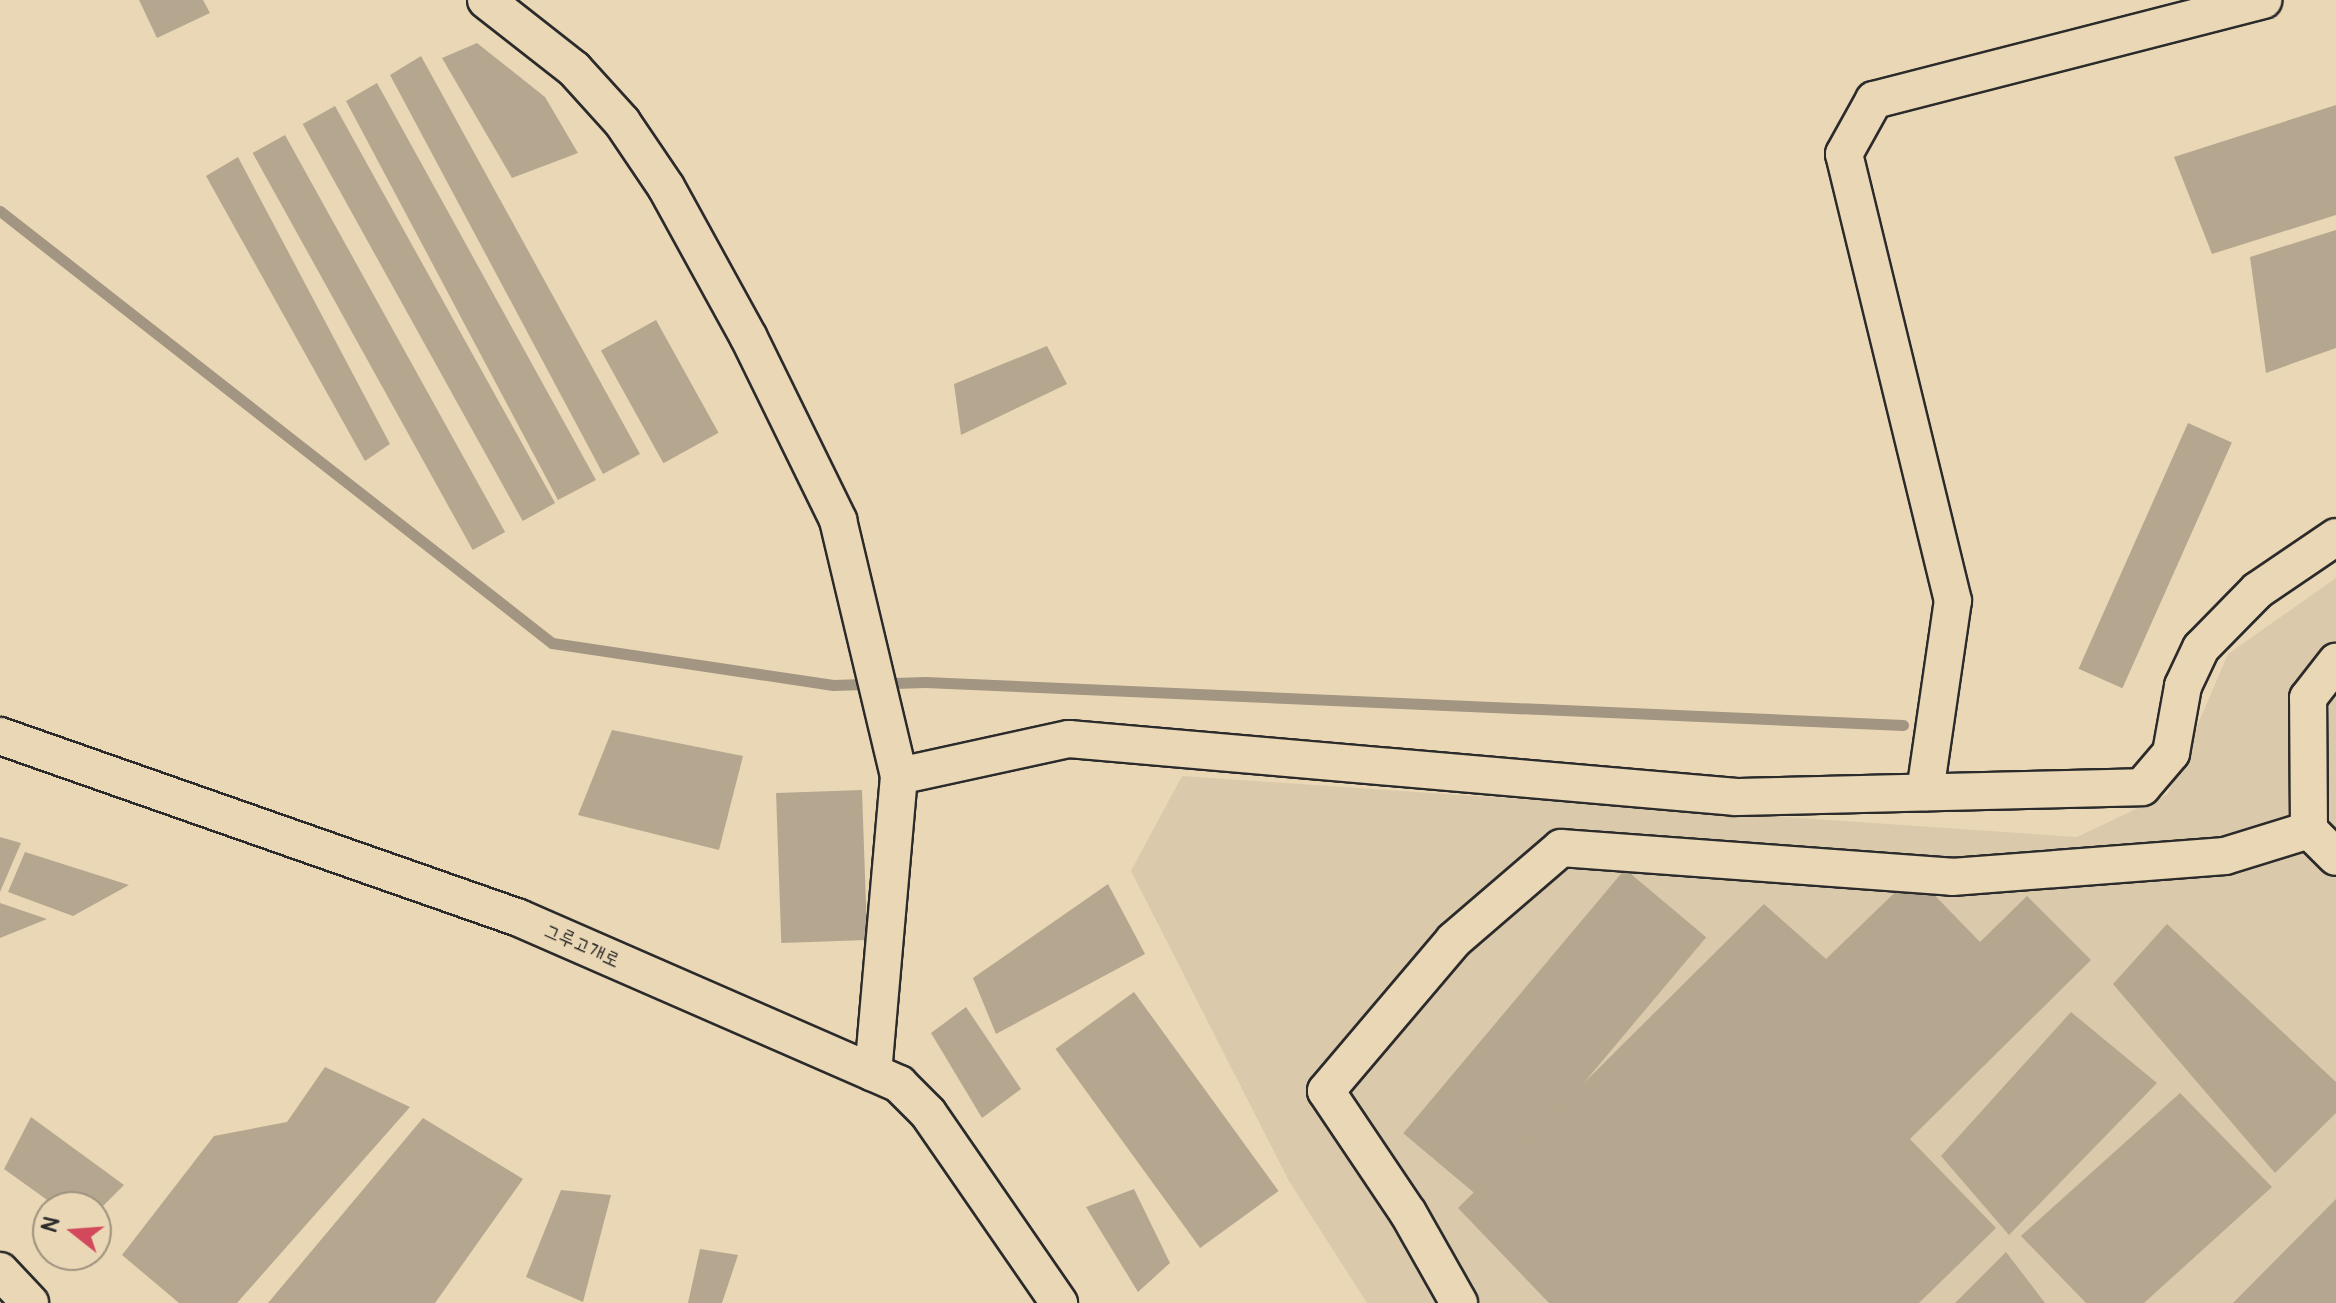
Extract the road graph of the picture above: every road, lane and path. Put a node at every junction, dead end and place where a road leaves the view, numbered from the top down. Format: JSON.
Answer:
{"nodes":[{"id":1,"x":486,"y":0,"type":"edge"},
{"id":2,"x":2263,"y":0,"type":"edge"},
{"id":3,"x":2336,"y":537,"type":"edge"},
{"id":4,"x":2336,"y":662,"type":"edge"},
{"id":5,"x":0,"y":736,"type":"edge"},
{"id":6,"x":899,"y":776,"type":"junction"},
{"id":7,"x":1925,"y":792,"type":"junction"},
{"id":8,"x":2309,"y":830,"type":"junction"},
{"id":9,"x":2336,"y":857,"type":"edge"},
{"id":10,"x":873,"y":1073,"type":"junction"},
{"id":11,"x":0,"y":1271,"type":"edge"},
{"id":12,"x":30,"y":1303,"type":"edge"},
{"id":13,"x":1059,"y":1303,"type":"edge"},
{"id":14,"x":1459,"y":1303,"type":"edge"}],
"edges":[{"from":1,"to":6,"type":"street"},
{"from":2,"to":7,"type":"street"},
{"from":3,"to":7,"type":"street"},
{"from":4,"to":8,"type":"street"},
{"from":5,"to":10,"type":"street","name":"그루고개로"},
{"from":6,"to":7,"type":"street"},
{"from":6,"to":10,"type":"street"},
{"from":8,"to":9,"type":"street"},
{"from":8,"to":14,"type":"street"},
{"from":10,"to":13,"type":"street","name":"그루고개로"},
{"from":11,"to":12,"type":"street"}]}
